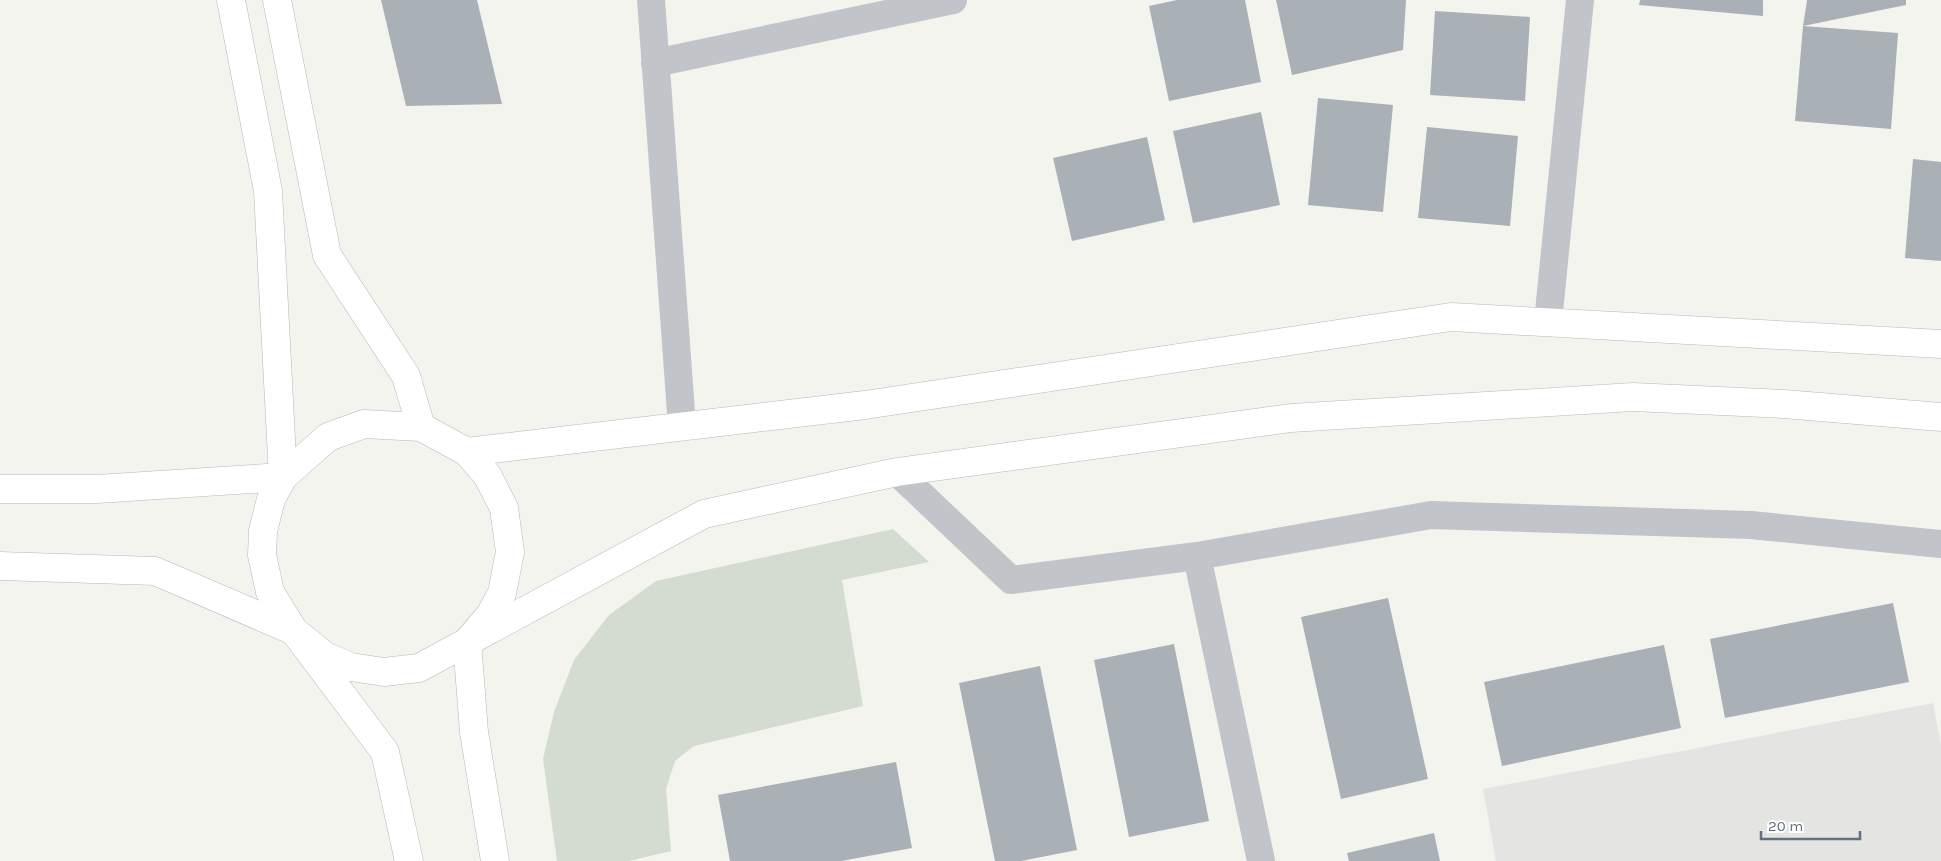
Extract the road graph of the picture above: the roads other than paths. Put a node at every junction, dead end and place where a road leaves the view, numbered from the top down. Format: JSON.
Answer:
{"nodes":[{"id":1,"x":231,"y":0,"type":"edge"},
{"id":2,"x":277,"y":0,"type":"edge"},
{"id":3,"x":650,"y":0,"type":"edge"},
{"id":4,"x":953,"y":0,"type":"edge"},
{"id":5,"x":1580,"y":0,"type":"edge"},
{"id":6,"x":655,"y":63,"type":"junction"},
{"id":7,"x":1548,"y":322,"type":"junction"},
{"id":8,"x":1941,"y":344,"type":"edge"},
{"id":9,"x":1941,"y":417,"type":"edge"},
{"id":10,"x":682,"y":426,"type":"junction"},
{"id":11,"x":421,"y":427,"type":"junction"},
{"id":12,"x":467,"y":452,"type":"junction"},
{"id":13,"x":897,"y":472,"type":"junction"},
{"id":14,"x":283,"y":477,"type":"junction"},
{"id":15,"x":0,"y":489,"type":"edge"},
{"id":16,"x":1941,"y":544,"type":"edge"},
{"id":17,"x":1197,"y":556,"type":"junction"},
{"id":18,"x":0,"y":566,"type":"edge"},
{"id":19,"x":294,"y":631,"type":"junction"},
{"id":20,"x":467,"y":642,"type":"junction"},
{"id":21,"x":409,"y":861,"type":"edge"},
{"id":22,"x":495,"y":861,"type":"edge"},
{"id":23,"x":1261,"y":861,"type":"edge"}],
"edges":[{"from":1,"to":14,"type":"main road"},
{"from":2,"to":11,"type":"main road"},
{"from":3,"to":6,"type":"street"},
{"from":4,"to":6,"type":"street"},
{"from":5,"to":7,"type":"street"},
{"from":6,"to":10,"type":"street"},
{"from":7,"to":8,"type":"main road"},
{"from":7,"to":10,"type":"main road"},
{"from":9,"to":13,"type":"main road"},
{"from":10,"to":12,"type":"main road"},
{"from":11,"to":12,"type":"main road"},
{"from":11,"to":14,"type":"main road"},
{"from":12,"to":20,"type":"main road"},
{"from":13,"to":17,"type":"street"},
{"from":13,"to":20,"type":"main road"},
{"from":14,"to":15,"type":"main road"},
{"from":14,"to":19,"type":"main road"},
{"from":16,"to":17,"type":"street"},
{"from":17,"to":23,"type":"street"},
{"from":18,"to":19,"type":"main road"},
{"from":19,"to":20,"type":"main road"},
{"from":19,"to":21,"type":"main road"},
{"from":20,"to":22,"type":"main road"}]}
